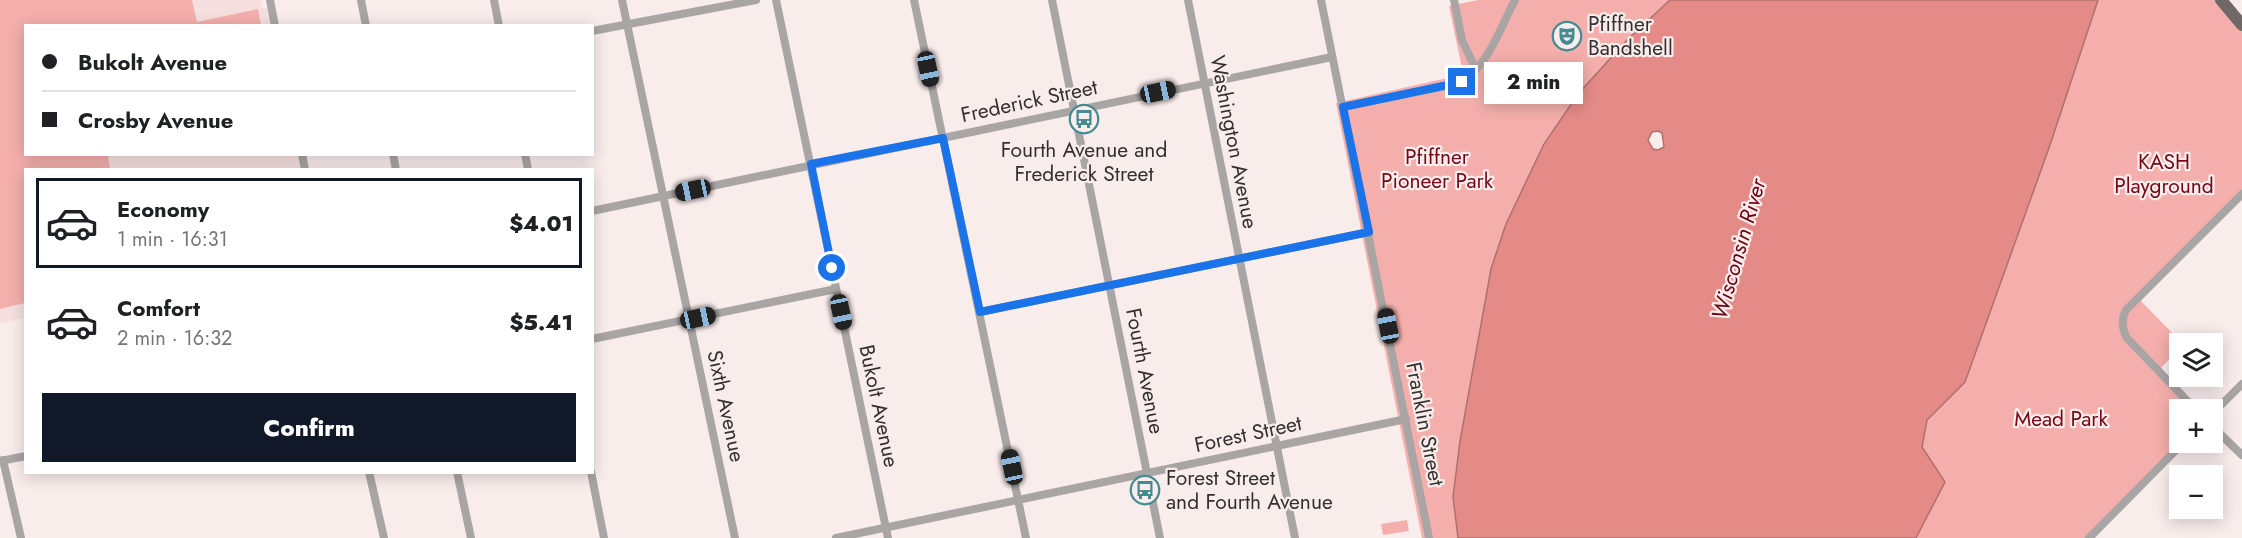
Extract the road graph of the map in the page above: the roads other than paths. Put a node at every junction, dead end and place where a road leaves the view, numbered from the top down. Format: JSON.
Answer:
{"nodes":[{"id":1,"x":270,"y":0,"type":"edge"},
{"id":2,"x":361,"y":0,"type":"edge"},
{"id":3,"x":494,"y":0,"type":"edge"},
{"id":4,"x":622,"y":0,"type":"edge"},
{"id":5,"x":756,"y":0,"type":"edge"},
{"id":6,"x":776,"y":0,"type":"edge"},
{"id":7,"x":914,"y":0,"type":"edge"},
{"id":8,"x":1052,"y":0,"type":"edge"},
{"id":9,"x":1188,"y":0,"type":"edge"},
{"id":10,"x":1321,"y":0,"type":"edge"},
{"id":11,"x":1454,"y":0,"type":"edge"},
{"id":12,"x":1515,"y":0,"type":"edge"},
{"id":13,"x":2221,"y":0,"type":"edge"},
{"id":14,"x":275,"y":24,"type":"edge"},
{"id":15,"x":366,"y":24,"type":"edge"},
{"id":16,"x":499,"y":24,"type":"edge"},
{"id":17,"x":626,"y":25,"type":"junction"},
{"id":18,"x":2242,"y":25,"type":"edge"},
{"id":19,"x":594,"y":31,"type":"edge"},
{"id":20,"x":1332,"y":57,"type":"junction"},
{"id":21,"x":1476,"y":70,"type":"junction"},
{"id":22,"x":1204,"y":82,"type":"junction"},
{"id":23,"x":1343,"y":107,"type":"junction"},
{"id":24,"x":1075,"y":109,"type":"junction"},
{"id":25,"x":943,"y":138,"type":"junction"},
{"id":26,"x":811,"y":164,"type":"junction"},
{"id":27,"x":2242,"y":194,"type":"edge"},
{"id":28,"x":664,"y":196,"type":"junction"},
{"id":29,"x":594,"y":211,"type":"edge"},
{"id":30,"x":1369,"y":232,"type":"junction"},
{"id":31,"x":1238,"y":258,"type":"junction"},
{"id":32,"x":1110,"y":285,"type":"junction"},
{"id":33,"x":836,"y":289,"type":"junction"},
{"id":34,"x":980,"y":312,"type":"junction"},
{"id":35,"x":689,"y":319,"type":"junction"},
{"id":36,"x":594,"y":339,"type":"edge"},
{"id":37,"x":2242,"y":384,"type":"edge"},
{"id":38,"x":2185,"y":399,"type":"edge"},
{"id":39,"x":2223,"y":403,"type":"edge"},
{"id":40,"x":1406,"y":419,"type":"junction"},
{"id":41,"x":2223,"y":437,"type":"edge"},
{"id":42,"x":1277,"y":446,"type":"junction"},
{"id":43,"x":2173,"y":453,"type":"edge"},
{"id":44,"x":2242,"y":455,"type":"edge"},
{"id":45,"x":24,"y":456,"type":"edge"},
{"id":46,"x":2,"y":460,"type":"edge"},
{"id":47,"x":1147,"y":473,"type":"junction"},
{"id":48,"x":369,"y":474,"type":"edge"},
{"id":49,"x":457,"y":474,"type":"edge"},
{"id":50,"x":591,"y":474,"type":"edge"},
{"id":51,"x":1019,"y":500,"type":"junction"},
{"id":52,"x":886,"y":527,"type":"junction"},
{"id":53,"x":21,"y":538,"type":"edge"},
{"id":54,"x":384,"y":538,"type":"edge"},
{"id":55,"x":471,"y":538,"type":"edge"},
{"id":56,"x":604,"y":538,"type":"edge"},
{"id":57,"x":735,"y":538,"type":"edge"},
{"id":58,"x":836,"y":538,"type":"edge"},
{"id":59,"x":888,"y":538,"type":"edge"},
{"id":60,"x":1026,"y":538,"type":"edge"},
{"id":61,"x":1160,"y":538,"type":"edge"},
{"id":62,"x":1294,"y":538,"type":"edge"},
{"id":63,"x":1429,"y":538,"type":"edge"},
{"id":64,"x":2089,"y":538,"type":"edge"}],
"edges":[{"from":1,"to":14,"type":"street"},
{"from":2,"to":15,"type":"street"},
{"from":3,"to":16,"type":"street"},
{"from":4,"to":17,"type":"street","name":"Sixth Avenue"},
{"from":5,"to":17,"type":"street"},
{"from":6,"to":26,"type":"street","name":"Bukolt Avenue"},
{"from":7,"to":25,"type":"street"},
{"from":8,"to":24,"type":"street","name":"Fourth Avenue"},
{"from":9,"to":22,"type":"street","name":"Washington Avenue"},
{"from":10,"to":20,"type":"street","name":"Franklin Street"},
{"from":11,"to":21,"type":"street"},
{"from":12,"to":21,"type":"street"},
{"from":13,"to":18,"type":"main road"},
{"from":17,"to":19,"type":"street"},
{"from":17,"to":28,"type":"street","name":"Sixth Avenue"},
{"from":20,"to":22,"type":"street","name":"Frederick Street"},
{"from":20,"to":23,"type":"street","name":"Franklin Street"},
{"from":21,"to":23,"type":"street"},
{"from":22,"to":24,"type":"street","name":"Frederick Street"},
{"from":22,"to":31,"type":"street","name":"Washington Avenue"},
{"from":23,"to":30,"type":"street","name":"Franklin Street"},
{"from":24,"to":25,"type":"street","name":"Frederick Street"},
{"from":24,"to":32,"type":"street","name":"Fourth Avenue"},
{"from":25,"to":26,"type":"street","name":"Frederick Street"},
{"from":25,"to":34,"type":"street"},
{"from":26,"to":28,"type":"street","name":"Frederick Street"},
{"from":26,"to":33,"type":"street","name":"Bukolt Avenue"},
{"from":27,"to":38,"type":"street"},
{"from":28,"to":29,"type":"street","name":"Frederick Street"},
{"from":28,"to":35,"type":"street","name":"Sixth Avenue"},
{"from":30,"to":31,"type":"street"},
{"from":30,"to":40,"type":"street","name":"Franklin Street"},
{"from":31,"to":32,"type":"street"},
{"from":31,"to":42,"type":"street","name":"Washington Avenue"},
{"from":32,"to":34,"type":"street"},
{"from":32,"to":47,"type":"street","name":"Fourth Avenue"},
{"from":33,"to":35,"type":"street"},
{"from":33,"to":52,"type":"street","name":"Bukolt Avenue"},
{"from":34,"to":51,"type":"street"},
{"from":35,"to":36,"type":"street"},
{"from":35,"to":57,"type":"street","name":"Sixth Avenue"},
{"from":37,"to":39,"type":"street"},
{"from":40,"to":42,"type":"street","name":"Forest Street"},
{"from":40,"to":63,"type":"street","name":"Franklin Street"},
{"from":41,"to":44,"type":"street"},
{"from":42,"to":47,"type":"street","name":"Forest Street"},
{"from":42,"to":62,"type":"street","name":"Washington Avenue"},
{"from":43,"to":64,"type":"street"},
{"from":45,"to":46,"type":"street"},
{"from":46,"to":53,"type":"street"},
{"from":47,"to":51,"type":"street","name":"Forest Street"},
{"from":47,"to":61,"type":"street","name":"Fourth Avenue"},
{"from":48,"to":54,"type":"street"},
{"from":49,"to":55,"type":"street"},
{"from":50,"to":56,"type":"street"},
{"from":51,"to":52,"type":"street","name":"Forest Street"},
{"from":51,"to":60,"type":"street"},
{"from":52,"to":58,"type":"street","name":"Forest Street"},
{"from":52,"to":59,"type":"street","name":"Bukolt Avenue"}]}
